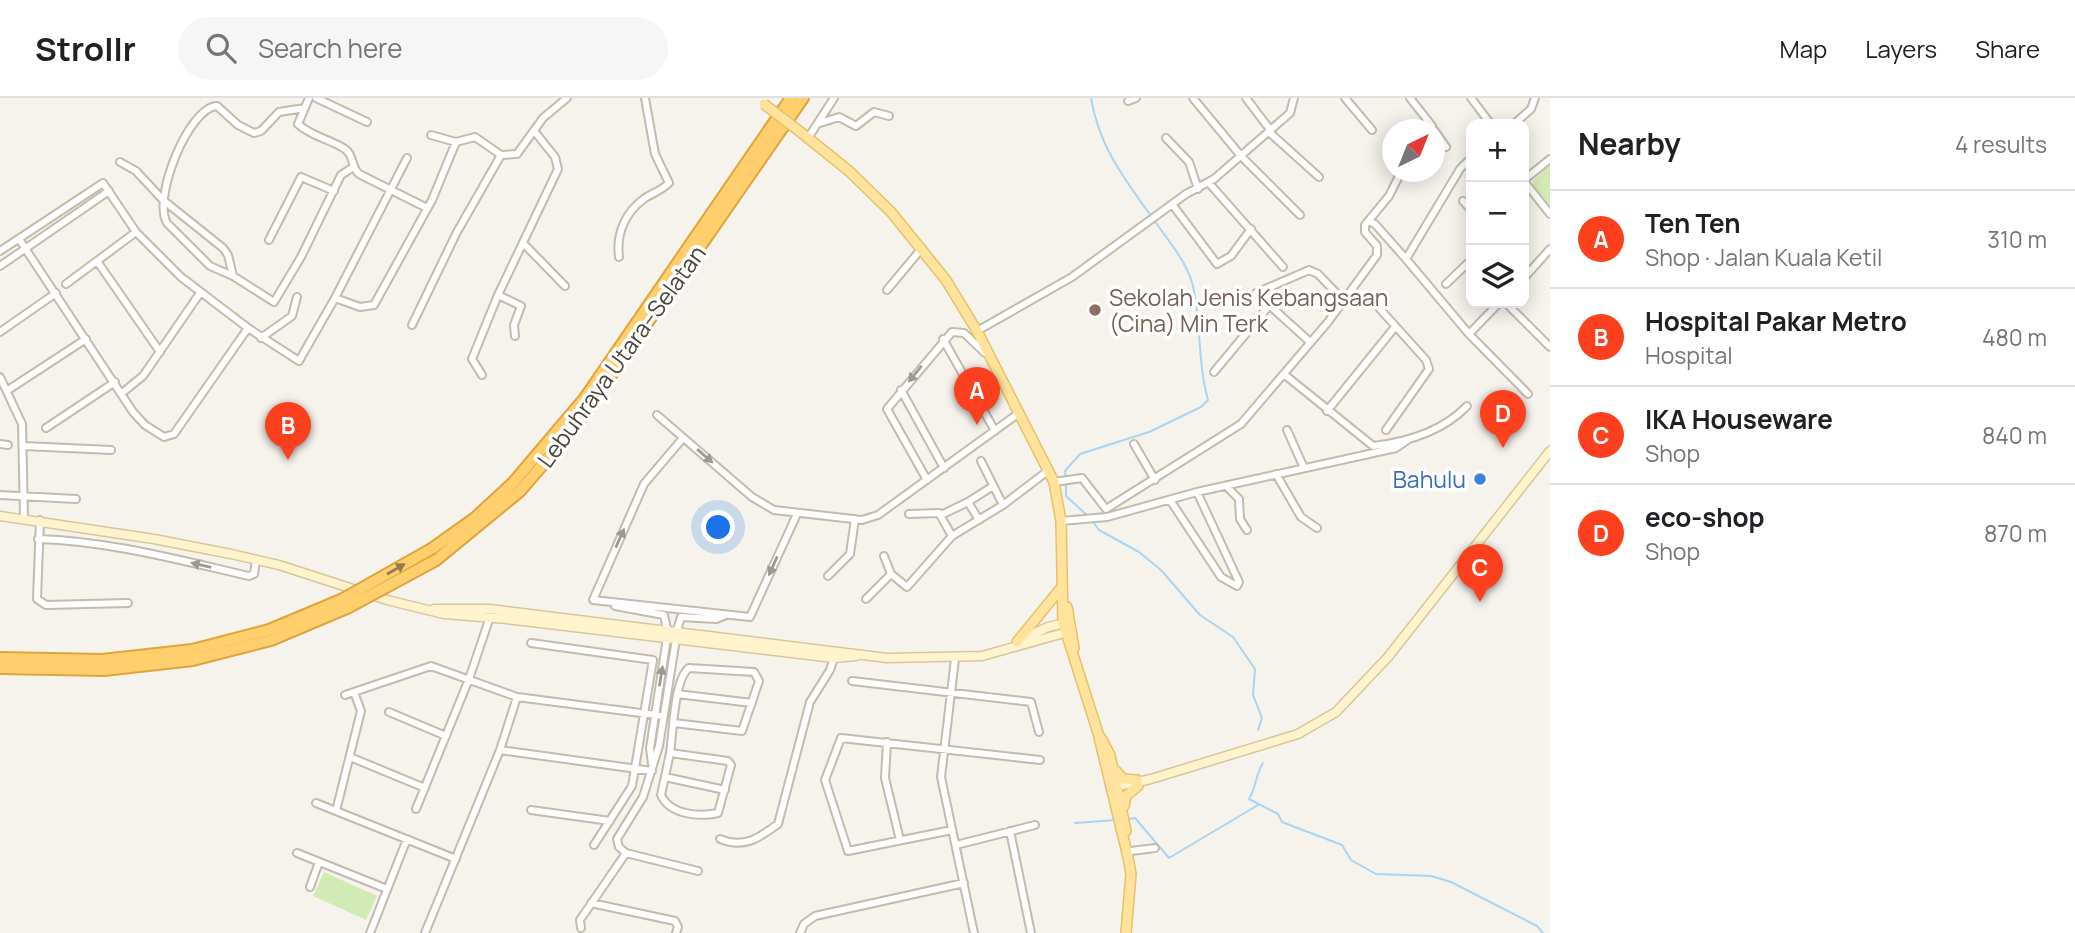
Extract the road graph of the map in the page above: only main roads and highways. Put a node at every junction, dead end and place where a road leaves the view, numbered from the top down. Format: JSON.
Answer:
{"nodes":[{"id":1,"x":791,"y":98,"type":"edge"},
{"id":2,"x":803,"y":98,"type":"edge"},
{"id":3,"x":759,"y":101,"type":"edge"},
{"id":4,"x":1550,"y":451,"type":"edge"},
{"id":5,"x":0,"y":516,"type":"edge"},
{"id":6,"x":434,"y":554,"type":"junction"},
{"id":7,"x":1063,"y":578,"type":"junction"},
{"id":8,"x":1061,"y":588,"type":"junction"},
{"id":9,"x":432,"y":609,"type":"junction"},
{"id":10,"x":1067,"y":627,"type":"junction"},
{"id":11,"x":672,"y":634,"type":"junction"},
{"id":12,"x":270,"y":635,"type":"junction"},
{"id":13,"x":1017,"y":642,"type":"junction"},
{"id":14,"x":1005,"y":649,"type":"junction"},
{"id":15,"x":856,"y":656,"type":"junction"},
{"id":16,"x":0,"y":658,"type":"edge"},
{"id":17,"x":0,"y":668,"type":"edge"},
{"id":18,"x":1098,"y":733,"type":"junction"},
{"id":19,"x":1115,"y":770,"type":"junction"},
{"id":20,"x":1138,"y":783,"type":"junction"},
{"id":21,"x":1115,"y":790,"type":"junction"},
{"id":22,"x":1122,"y":813,"type":"junction"},
{"id":23,"x":1126,"y":933,"type":"edge"}],
"edges":[{"from":1,"to":6,"type":"highway","name":"Lebuhraya Utara–Selatan"},
{"from":2,"to":6,"type":"highway","name":"Lebuhraya Utara–Selatan"},
{"from":3,"to":7,"type":"main road","bridge":true},
{"from":4,"to":20,"type":"main road"},
{"from":5,"to":9,"type":"main road"},
{"from":6,"to":12,"type":"highway","name":"Lebuhraya Utara–Selatan","bridge":true},
{"from":7,"to":8,"type":"main road"},
{"from":7,"to":10,"type":"main road"},
{"from":8,"to":10,"type":"main road"},
{"from":8,"to":13,"type":"main road"},
{"from":9,"to":11,"type":"main road"},
{"from":9,"to":11,"type":"main road"},
{"from":10,"to":13,"type":"main road"},
{"from":10,"to":14,"type":"main road"},
{"from":10,"to":18,"type":"main road"},
{"from":11,"to":15,"type":"main road"},
{"from":11,"to":15,"type":"main road"},
{"from":12,"to":16,"type":"highway","name":"Lebuhraya Utara–Selatan"},
{"from":12,"to":17,"type":"highway","name":"Lebuhraya Utara–Selatan"},
{"from":13,"to":14,"type":"main road"},
{"from":14,"to":15,"type":"main road"},
{"from":18,"to":19,"type":"main road"},
{"from":18,"to":21,"type":"main road"},
{"from":19,"to":20,"type":"main road"},
{"from":19,"to":21,"type":"main road"},
{"from":20,"to":21,"type":"main road"},
{"from":20,"to":22,"type":"main road"},
{"from":21,"to":22,"type":"main road"},
{"from":22,"to":23,"type":"main road"}]}
